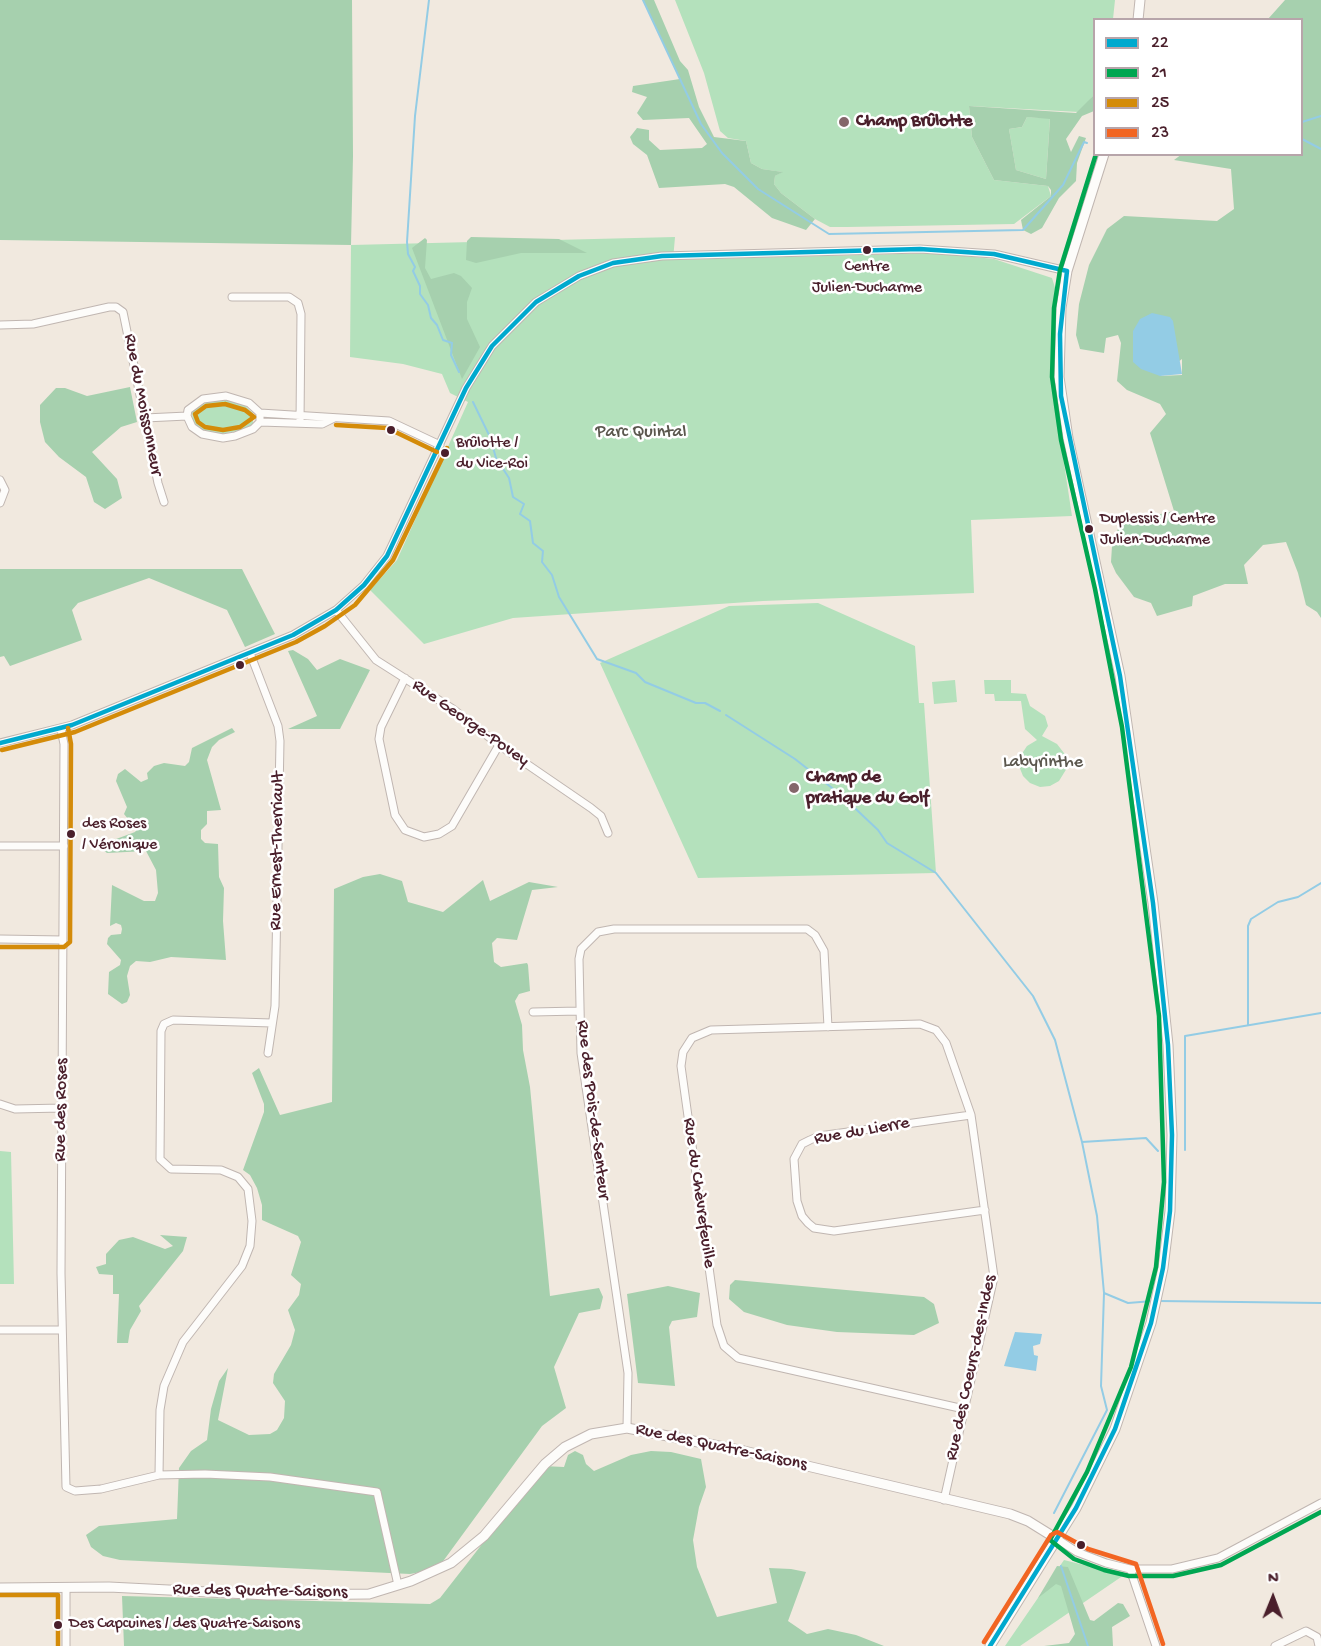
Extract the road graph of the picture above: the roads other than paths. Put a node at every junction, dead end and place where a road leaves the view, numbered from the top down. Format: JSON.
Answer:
{"nodes":[{"id":1,"x":1140,"y":0,"type":"edge"},
{"id":2,"x":1138,"y":18,"type":"edge"},
{"id":3,"x":1103,"y":156,"type":"edge"},
{"id":4,"x":1067,"y":271,"type":"junction"},
{"id":5,"x":232,"y":297,"type":"dead end"},
{"id":6,"x":0,"y":325,"type":"edge"},
{"id":7,"x":260,"y":412,"type":"junction"},
{"id":8,"x":300,"y":414,"type":"junction"},
{"id":9,"x":187,"y":416,"type":"junction"},
{"id":10,"x":145,"y":418,"type":"junction"},
{"id":11,"x":334,"y":418,"type":"junction"},
{"id":12,"x":260,"y":422,"type":"junction"},
{"id":13,"x":300,"y":423,"type":"junction"},
{"id":14,"x":440,"y":445,"type":"junction"},
{"id":15,"x":0,"y":480,"type":"edge"},
{"id":16,"x":164,"y":502,"type":"dead end"},
{"id":17,"x":0,"y":503,"type":"edge"},
{"id":18,"x":336,"y":610,"type":"junction"},
{"id":19,"x":250,"y":653,"type":"junction"},
{"id":20,"x":405,"y":678,"type":"junction"},
{"id":21,"x":61,"y":729,"type":"junction"},
{"id":22,"x":0,"y":743,"type":"edge"},
{"id":23,"x":499,"y":745,"type":"junction"},
{"id":24,"x":608,"y":832,"type":"dead end"},
{"id":25,"x":0,"y":846,"type":"edge"},
{"id":26,"x":63,"y":846,"type":"junction"},
{"id":27,"x":0,"y":939,"type":"edge"},
{"id":28,"x":63,"y":940,"type":"junction"},
{"id":29,"x":579,"y":1011,"type":"junction"},
{"id":30,"x":533,"y":1012,"type":"dead end"},
{"id":31,"x":272,"y":1023,"type":"junction"},
{"id":32,"x":828,"y":1027,"type":"junction"},
{"id":33,"x":936,"y":1030,"type":"joint"},
{"id":34,"x":268,"y":1053,"type":"dead end"},
{"id":35,"x":0,"y":1104,"type":"edge"},
{"id":36,"x":62,"y":1108,"type":"junction"},
{"id":37,"x":971,"y":1114,"type":"junction"},
{"id":38,"x":985,"y":1210,"type":"junction"},
{"id":39,"x":0,"y":1330,"type":"edge"},
{"id":40,"x":62,"y":1330,"type":"junction"},
{"id":41,"x":964,"y":1409,"type":"junction"},
{"id":42,"x":627,"y":1428,"type":"junction"},
{"id":43,"x":159,"y":1475,"type":"junction"},
{"id":44,"x":945,"y":1500,"type":"junction"},
{"id":45,"x":1321,"y":1503,"type":"edge"},
{"id":46,"x":1057,"y":1539,"type":"junction"},
{"id":47,"x":1130,"y":1569,"type":"junction"},
{"id":48,"x":398,"y":1585,"type":"junction"},
{"id":49,"x":66,"y":1587,"type":"junction"},
{"id":50,"x":0,"y":1588,"type":"edge"},
{"id":51,"x":66,"y":1646,"type":"edge"},
{"id":52,"x":990,"y":1646,"type":"edge"},
{"id":53,"x":1156,"y":1646,"type":"edge"},
{"id":54,"x":1275,"y":1646,"type":"edge"},
{"id":55,"x":1319,"y":1646,"type":"edge"}],
"edges":[{"from":1,"to":2,"type":"street"},
{"from":3,"to":4,"type":"street"},
{"from":4,"to":14,"type":"street"},
{"from":4,"to":46,"type":"street"},
{"from":5,"to":8,"type":"street"},
{"from":6,"to":10,"type":"street","name":"Rue du Moissonneur"},
{"from":7,"to":8,"type":"street"},
{"from":7,"to":9,"type":"street"},
{"from":7,"to":12,"type":"street"},
{"from":8,"to":11,"type":"street"},
{"from":8,"to":13,"type":"street"},
{"from":9,"to":10,"type":"street"},
{"from":9,"to":12,"type":"street"},
{"from":10,"to":16,"type":"street","name":"Rue du Moissonneur"},
{"from":11,"to":13,"type":"street"},
{"from":11,"to":14,"type":"street"},
{"from":12,"to":13,"type":"street"},
{"from":14,"to":18,"type":"street"},
{"from":15,"to":17,"type":"street"},
{"from":18,"to":19,"type":"street"},
{"from":18,"to":20,"type":"street","name":"Rue George-Povey"},
{"from":19,"to":21,"type":"street"},
{"from":19,"to":31,"type":"street","name":"Rue Ernest-Therriault"},
{"from":20,"to":23,"type":"street","name":"Rue George-Povey"},
{"from":20,"to":23,"type":"street"},
{"from":21,"to":22,"type":"street"},
{"from":21,"to":26,"type":"street","name":"Rue des Roses"},
{"from":23,"to":24,"type":"street","name":"Rue George-Povey"},
{"from":25,"to":26,"type":"street"},
{"from":26,"to":28,"type":"street","name":"Rue des Roses"},
{"from":27,"to":28,"type":"street"},
{"from":28,"to":36,"type":"street","name":"Rue des Roses"},
{"from":29,"to":30,"type":"street"},
{"from":29,"to":32,"type":"street","name":"Rue des Pois-de-Senteur"},
{"from":29,"to":42,"type":"street","name":"Rue des Pois-de-Senteur"},
{"from":31,"to":34,"type":"street","name":"Rue Ernest-Therriault"},
{"from":31,"to":43,"type":"street"},
{"from":32,"to":33,"type":"street","name":"Rue du Chèvrefeuille"},
{"from":32,"to":41,"type":"street","name":"Rue du Chèvrefeuille"},
{"from":33,"to":37,"type":"street","name":"Rue des Coeurs-des-Indes"},
{"from":35,"to":36,"type":"street"},
{"from":36,"to":40,"type":"street","name":"Rue des Roses"},
{"from":37,"to":38,"type":"street","name":"Rue des Coeurs-des-Indes"},
{"from":37,"to":38,"type":"street","name":"Rue du Lierre"},
{"from":38,"to":41,"type":"street","name":"Rue des Coeurs-des-Indes"},
{"from":39,"to":40,"type":"street"},
{"from":40,"to":43,"type":"street","name":"Rue des Roses"},
{"from":41,"to":44,"type":"street","name":"Rue des Coeurs-des-Indes"},
{"from":42,"to":44,"type":"street","name":"Rue des Quatre-Saisons"},
{"from":42,"to":48,"type":"street","name":"Rue des Quatre-Saisons"},
{"from":43,"to":48,"type":"street"},
{"from":44,"to":46,"type":"street","name":"Rue des Quatre-Saisons"},
{"from":45,"to":47,"type":"street"},
{"from":46,"to":47,"type":"street"},
{"from":46,"to":52,"type":"street"},
{"from":47,"to":53,"type":"street"},
{"from":48,"to":49,"type":"street","name":"Rue des Quatre-Saisons"},
{"from":49,"to":50,"type":"street","name":"Rue des Quatre-Saisons"},
{"from":49,"to":51,"type":"street"},
{"from":54,"to":55,"type":"street"}]}
